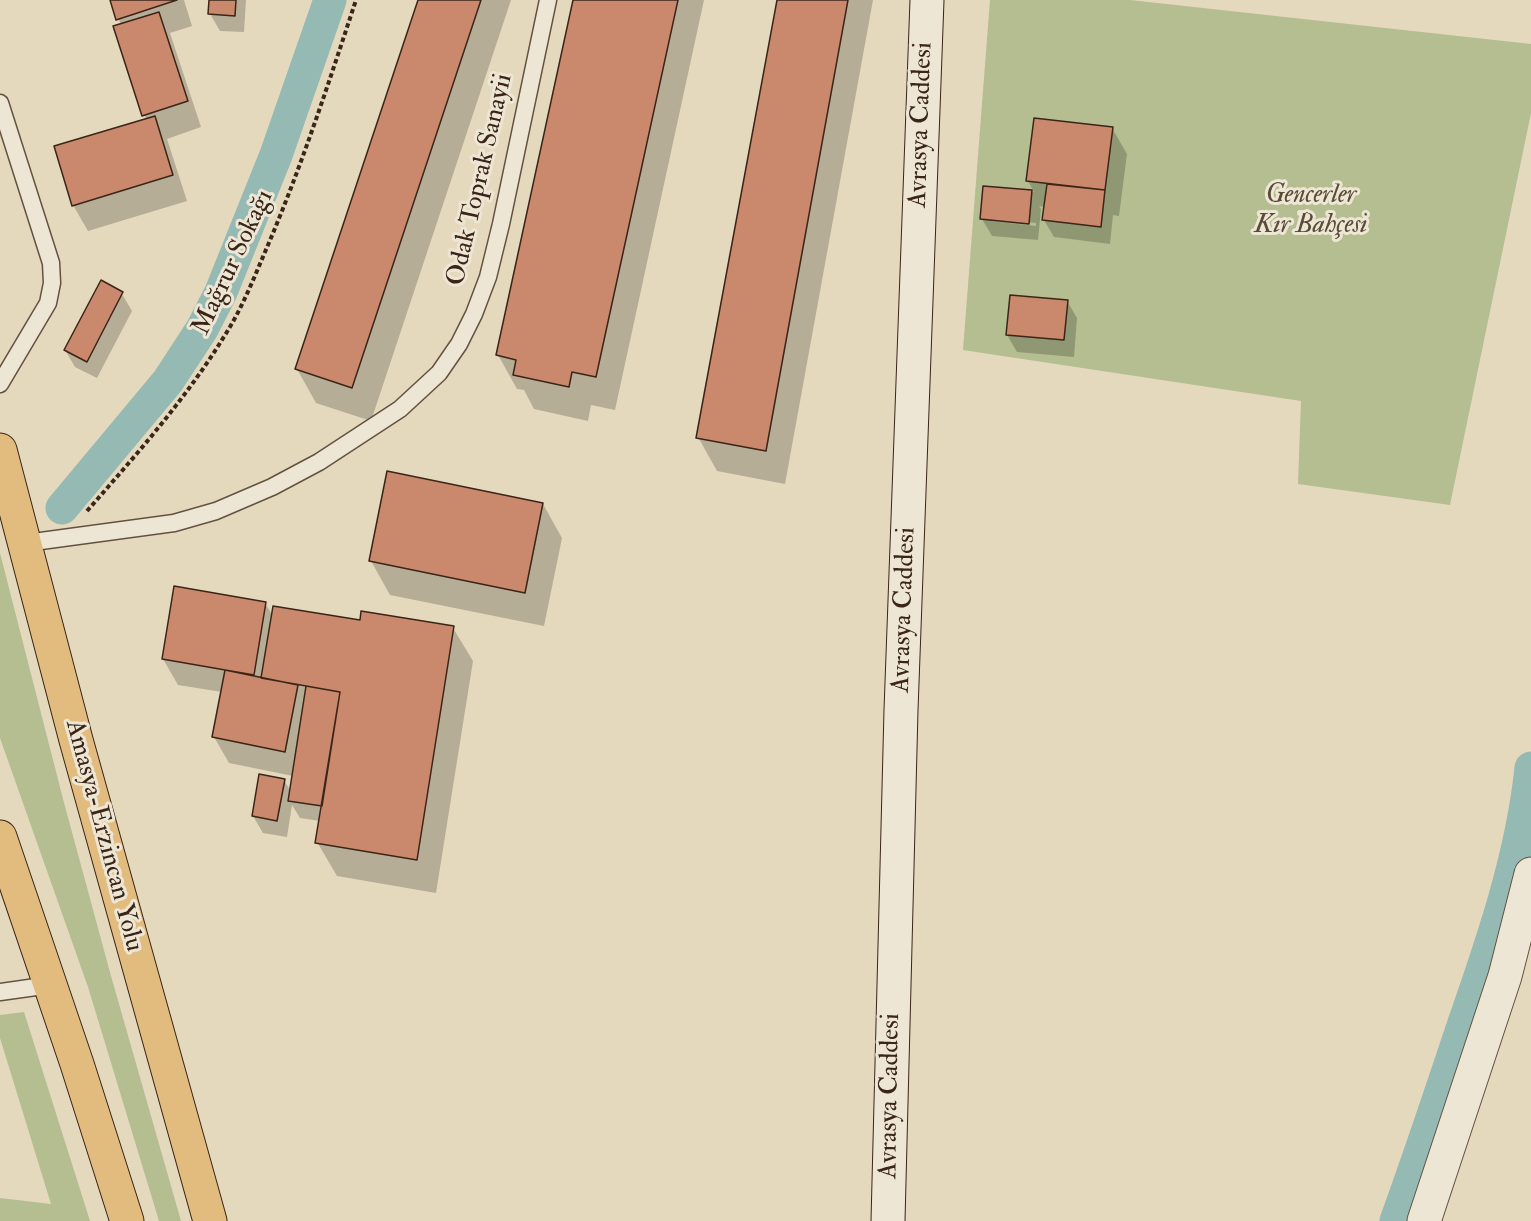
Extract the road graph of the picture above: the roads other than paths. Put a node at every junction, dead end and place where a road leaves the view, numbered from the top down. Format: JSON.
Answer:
{"nodes":[{"id":1,"x":548,"y":0,"type":"edge"},
{"id":2,"x":927,"y":0,"type":"edge"},
{"id":3,"x":0,"y":103,"type":"edge"},
{"id":4,"x":0,"y":384,"type":"edge"},
{"id":5,"x":0,"y":450,"type":"edge"},
{"id":6,"x":26,"y":543,"type":"junction"},
{"id":7,"x":0,"y":837,"type":"edge"},
{"id":8,"x":1531,"y":874,"type":"edge"},
{"id":9,"x":50,"y":985,"type":"junction"},
{"id":10,"x":0,"y":992,"type":"edge"},
{"id":11,"x":127,"y":1221,"type":"edge"},
{"id":12,"x":210,"y":1221,"type":"edge"},
{"id":13,"x":888,"y":1221,"type":"edge"},
{"id":14,"x":1424,"y":1221,"type":"edge"}],
"edges":[{"from":1,"to":6,"type":"lane","name":"Odak Toprak Sanayii"},
{"from":2,"to":13,"type":"street","name":"Avrasya Caddesi"},
{"from":3,"to":4,"type":"lane"},
{"from":5,"to":6,"type":"highway","name":"Amasya-Erzincan Yolu"},
{"from":6,"to":12,"type":"highway","name":"Amasya-Erzincan Yolu"},
{"from":7,"to":9,"type":"highway"},
{"from":8,"to":14,"type":"street"},
{"from":9,"to":10,"type":"lane"},
{"from":9,"to":11,"type":"highway"}]}
